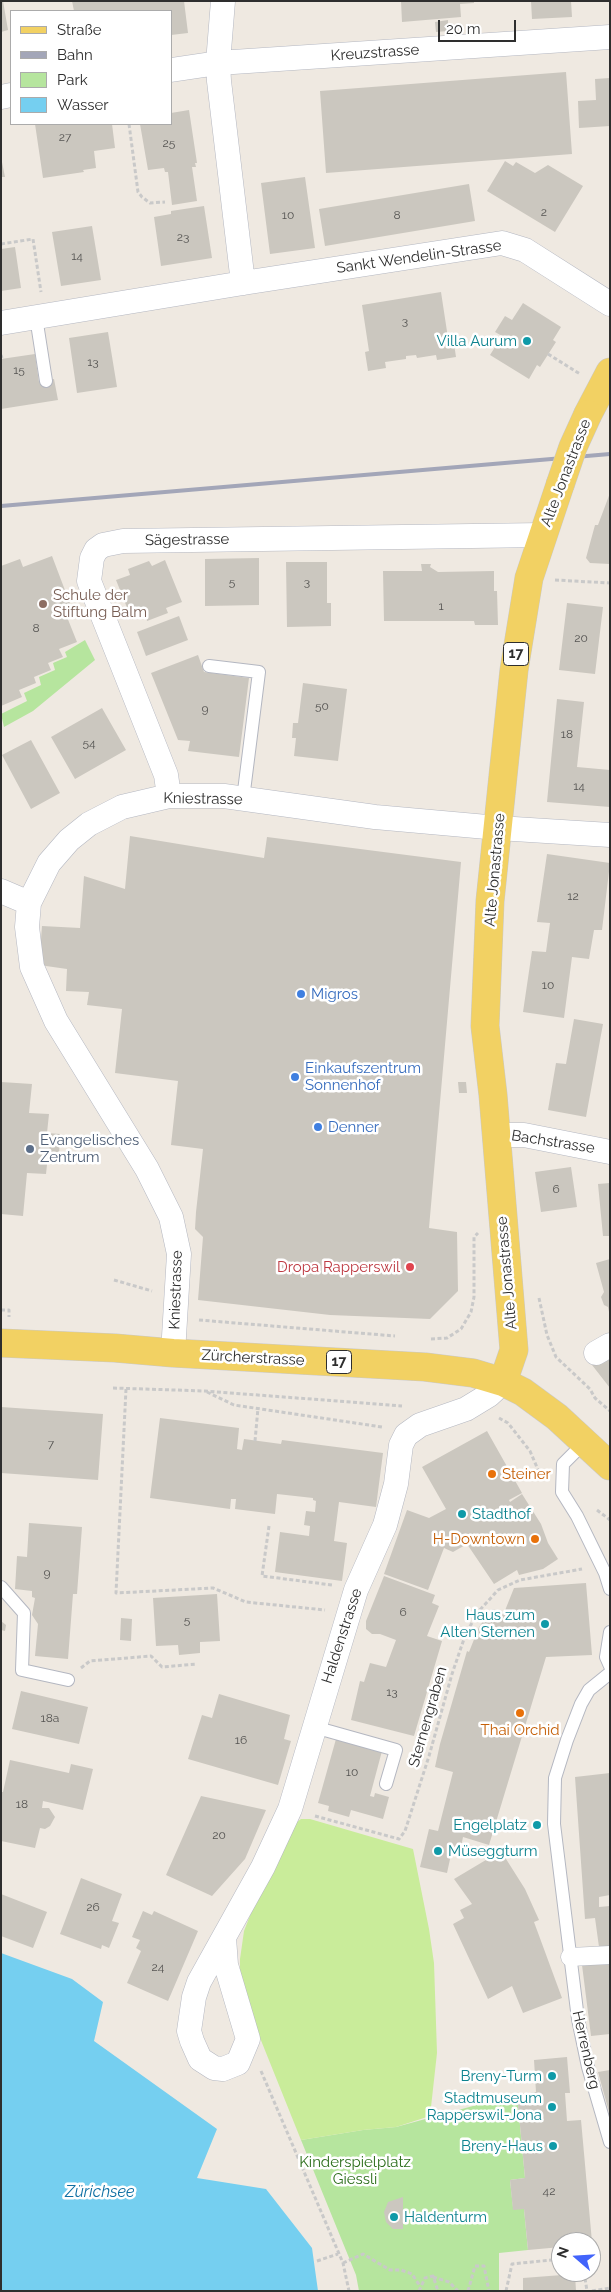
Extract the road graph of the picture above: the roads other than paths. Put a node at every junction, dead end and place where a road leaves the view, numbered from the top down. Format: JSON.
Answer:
{"nodes":[{"id":1,"x":223,"y":1,"type":"edge"},
{"id":2,"x":610,"y":37,"type":"edge"},
{"id":3,"x":218,"y":63,"type":"junction"},
{"id":4,"x":172,"y":70,"type":"edge"},
{"id":5,"x":243,"y":282,"type":"junction"},
{"id":6,"x":610,"y":304,"type":"edge"},
{"id":7,"x":40,"y":316,"type":"junction"},
{"id":8,"x":1,"y":323,"type":"edge"},
{"id":9,"x":599,"y":375,"type":"edge"},
{"id":10,"x":46,"y":381,"type":"dead end"},
{"id":11,"x":542,"y":535,"type":"junction"},
{"id":12,"x":209,"y":666,"type":"dead end"},
{"id":13,"x":169,"y":796,"type":"junction"},
{"id":14,"x":243,"y":799,"type":"junction"},
{"id":15,"x":498,"y":828,"type":"junction"},
{"id":16,"x":610,"y":834,"type":"edge"},
{"id":17,"x":1,"y":891,"type":"edge"},
{"id":18,"x":29,"y":903,"type":"junction"},
{"id":19,"x":496,"y":1135,"type":"junction"},
{"id":20,"x":610,"y":1152,"type":"edge"},
{"id":21,"x":1,"y":1343,"type":"edge"},
{"id":22,"x":173,"y":1353,"type":"junction"},
{"id":23,"x":503,"y":1382,"type":"junction"},
{"id":24,"x":585,"y":1442,"type":"junction"},
{"id":25,"x":610,"y":1466,"type":"edge"},
{"id":26,"x":1,"y":1587,"type":"edge"},
{"id":27,"x":610,"y":1589,"type":"edge"},
{"id":28,"x":610,"y":1632,"type":"edge"},
{"id":29,"x":610,"y":1666,"type":"edge"},
{"id":30,"x":610,"y":1673,"type":"edge"},
{"id":31,"x":68,"y":1680,"type":"road end"},
{"id":32,"x":314,"y":1727,"type":"junction"},
{"id":33,"x":386,"y":1784,"type":"dead end"},
{"id":34,"x":224,"y":1938,"type":"junction"},
{"id":35,"x":610,"y":1955,"type":"edge"},
{"id":36,"x":570,"y":1957,"type":"junction"},
{"id":37,"x":610,"y":2142,"type":"edge"}],
"edges":[{"from":1,"to":3,"type":"street"},
{"from":2,"to":3,"type":"street","name":"Kreuzstrasse"},
{"from":3,"to":4,"type":"street","name":"Kreuzstrasse"},
{"from":3,"to":5,"type":"street"},
{"from":5,"to":6,"type":"street","name":"Sankt Wendelin-Strasse"},
{"from":5,"to":7,"type":"street","name":"Sankt Wendelin-Strasse"},
{"from":7,"to":8,"type":"street","name":"Sankt Wendelin-Strasse"},
{"from":7,"to":10,"type":"lane"},
{"from":9,"to":11,"type":"main road","name":"Alte Jonastrasse","number":"17","bridge":true},
{"from":11,"to":13,"type":"street","name":"Sägestrasse"},
{"from":11,"to":15,"type":"main road","name":"Alte Jonastrasse","number":"17"},
{"from":12,"to":14,"type":"lane"},
{"from":13,"to":14,"type":"street","name":"Kniestrasse"},
{"from":13,"to":18,"type":"street","name":"Kniestrasse"},
{"from":14,"to":15,"type":"street","name":"Kniestrasse"},
{"from":15,"to":16,"type":"street","name":"Kniestrasse"},
{"from":15,"to":19,"type":"main road","name":"Alte Jonastrasse","number":"17"},
{"from":17,"to":18,"type":"street"},
{"from":18,"to":22,"type":"street","name":"Kniestrasse"},
{"from":19,"to":20,"type":"street","name":"Bachstrasse"},
{"from":19,"to":23,"type":"main road","name":"Alte Jonastrasse","number":"17"},
{"from":21,"to":22,"type":"main road","name":"Zürcherstrasse","number":"17"},
{"from":22,"to":23,"type":"main road","name":"Zürcherstrasse","number":"17"},
{"from":23,"to":24,"type":"main road","name":"Zürcherstrasse"},
{"from":23,"to":32,"type":"street","name":"Haldenstrasse"},
{"from":24,"to":25,"type":"main road","name":"Zürcherstrasse"},
{"from":24,"to":27,"type":"lane"},
{"from":26,"to":31,"type":"lane"},
{"from":28,"to":29,"type":"lane"},
{"from":30,"to":36,"type":"lane"},
{"from":32,"to":33,"type":"lane"},
{"from":32,"to":34,"type":"street","name":"Haldenstrasse"},
{"from":34,"to":34,"type":"street","name":"Haldenstrasse"},
{"from":35,"to":36,"type":"street"},
{"from":36,"to":37,"type":"lane","name":"Herrenberg"}]}
